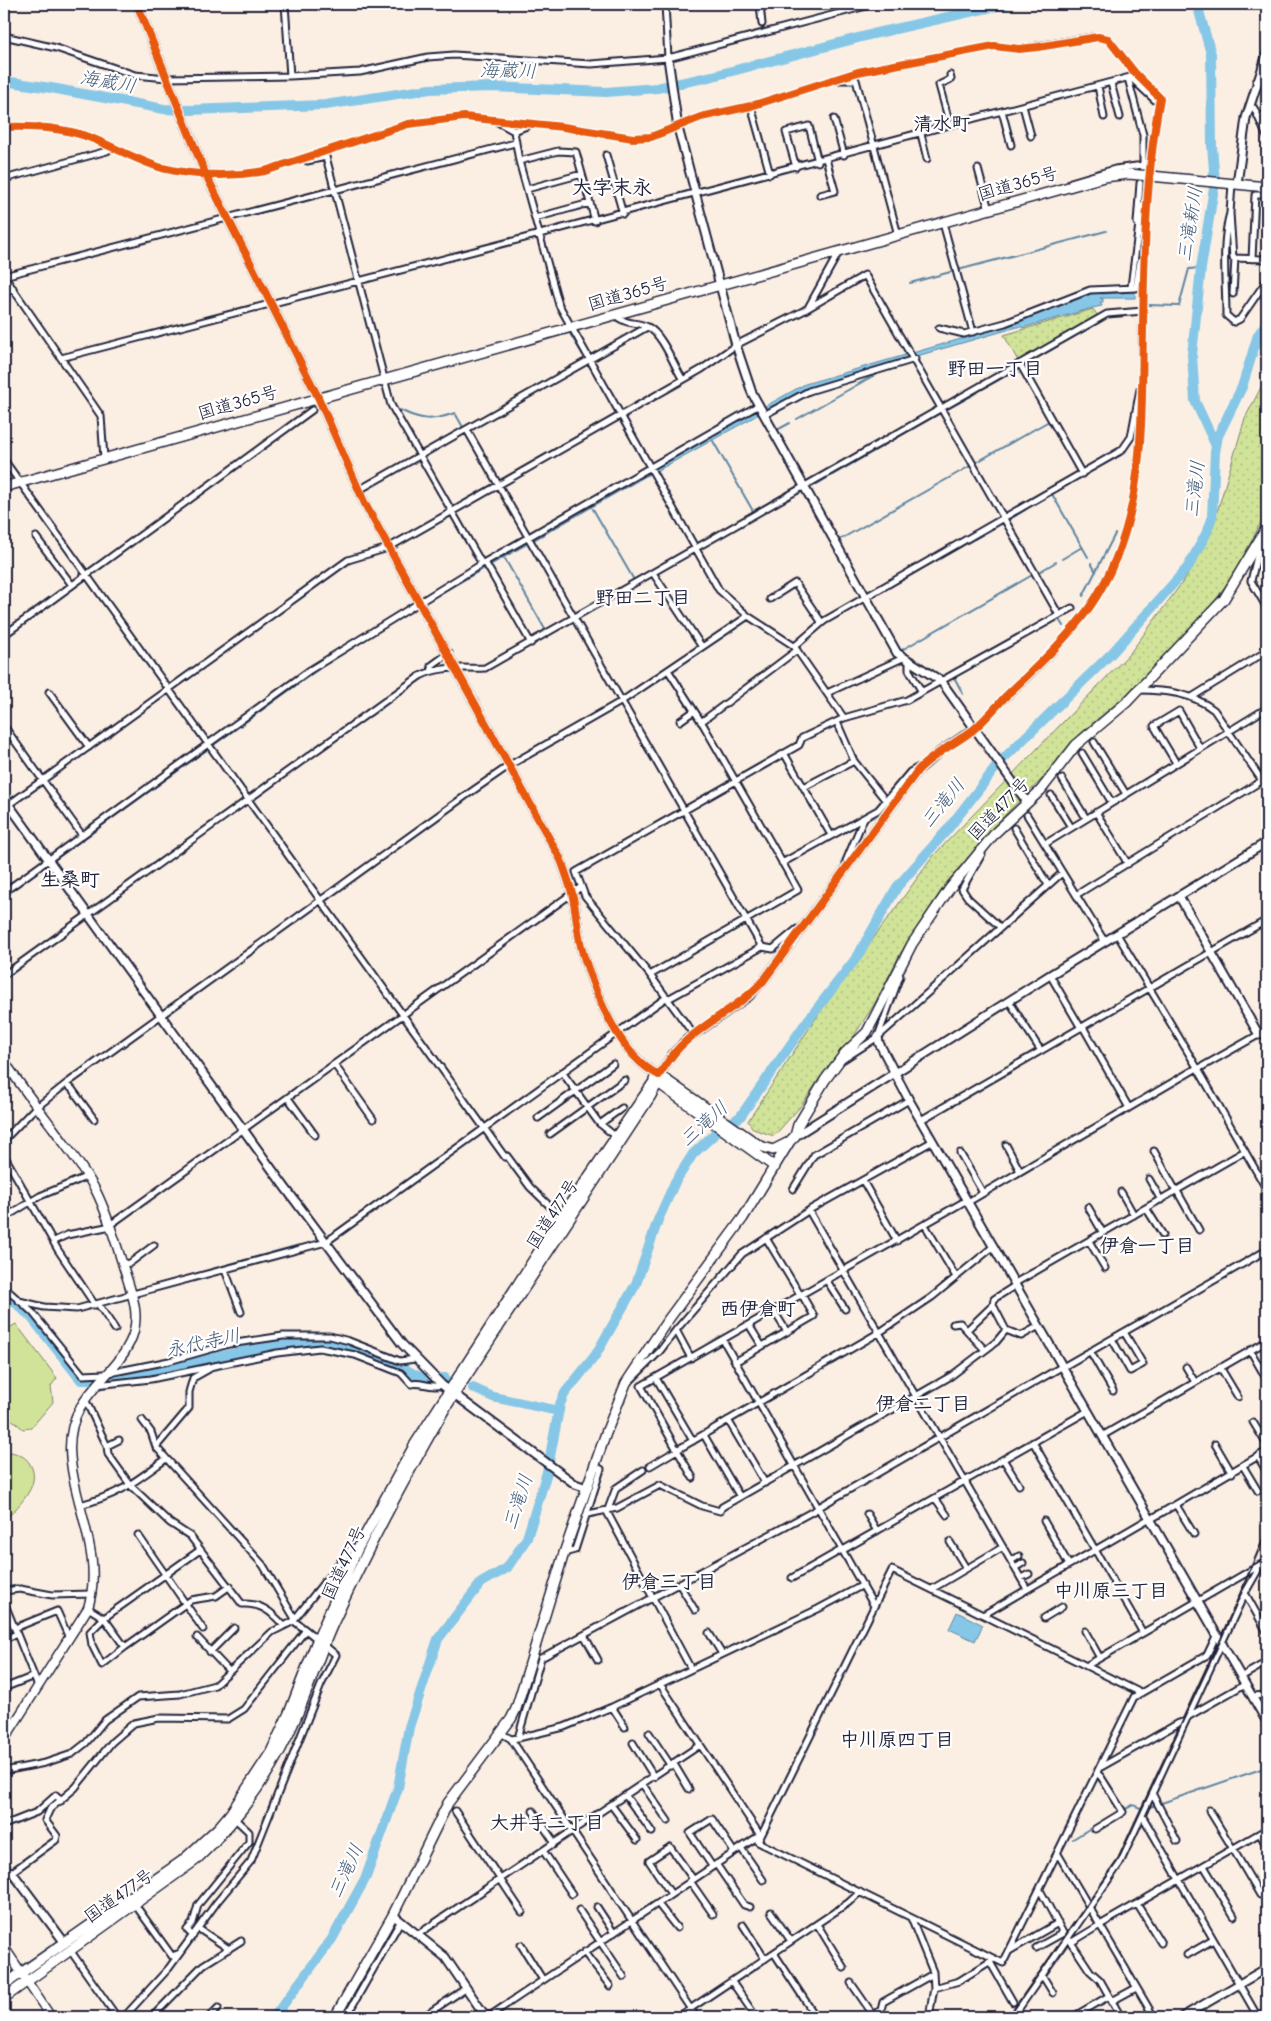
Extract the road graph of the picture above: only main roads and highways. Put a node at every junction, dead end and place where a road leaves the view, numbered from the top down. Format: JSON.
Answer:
{"nodes":[{"id":1,"x":1267,"y":187,"type":"edge"},
{"id":2,"x":4,"y":487,"type":"edge"},
{"id":3,"x":1267,"y":527,"type":"edge"},
{"id":4,"x":4,"y":1061,"type":"edge"},
{"id":5,"x":656,"y":1078,"type":"junction"},
{"id":6,"x":676,"y":1092,"type":"junction"},
{"id":7,"x":789,"y":1141,"type":"junction"},
{"id":8,"x":772,"y":1165,"type":"junction"},
{"id":9,"x":603,"y":1168,"type":"junction"},
{"id":10,"x":561,"y":1217,"type":"junction"},
{"id":11,"x":446,"y":1388,"type":"junction"},
{"id":12,"x":321,"y":1641,"type":"junction"},
{"id":13,"x":4,"y":1740,"type":"edge"},
{"id":14,"x":233,"y":1817,"type":"junction"},
{"id":15,"x":68,"y":1946,"type":"junction"},
{"id":16,"x":4,"y":1947,"type":"edge"},
{"id":17,"x":22,"y":1972,"type":"junction"},
{"id":18,"x":27,"y":1981,"type":"junction"},
{"id":19,"x":4,"y":1985,"type":"edge"},
{"id":20,"x":4,"y":1998,"type":"edge"},
{"id":21,"x":51,"y":2017,"type":"edge"},
{"id":22,"x":335,"y":2017,"type":"edge"}],
"edges":[{"from":1,"to":2,"type":"highway","name":"国道365号"},
{"from":3,"to":7,"type":"highway","name":"国道477号"},
{"from":4,"to":13,"type":"main road"},
{"from":5,"to":6,"type":"highway"},
{"from":5,"to":9,"type":"highway","name":"国道477号"},
{"from":5,"to":10,"type":"highway","name":"国道477号"},
{"from":6,"to":7,"type":"highway"},
{"from":6,"to":8,"type":"highway"},
{"from":7,"to":8,"type":"highway","name":"国道477号"},
{"from":8,"to":22,"type":"highway","name":"国道477号"},
{"from":9,"to":10,"type":"highway"},
{"from":9,"to":11,"type":"highway","name":"国道477号"},
{"from":10,"to":11,"type":"highway","name":"国道477号"},
{"from":11,"to":12,"type":"highway","name":"国道477号"},
{"from":11,"to":12,"type":"highway","name":"国道477号"},
{"from":12,"to":14,"type":"highway","name":"国道477号"},
{"from":14,"to":15,"type":"highway","name":"国道477号"},
{"from":14,"to":15,"type":"highway","name":"国道477号"},
{"from":15,"to":17,"type":"highway","name":"国道477号"},
{"from":15,"to":18,"type":"highway","name":"国道477号"},
{"from":16,"to":17,"type":"main road"},
{"from":17,"to":18,"type":"main road"},
{"from":17,"to":19,"type":"highway","name":"国道477号"},
{"from":18,"to":20,"type":"highway","name":"国道477号"},
{"from":18,"to":21,"type":"main road"}]}
